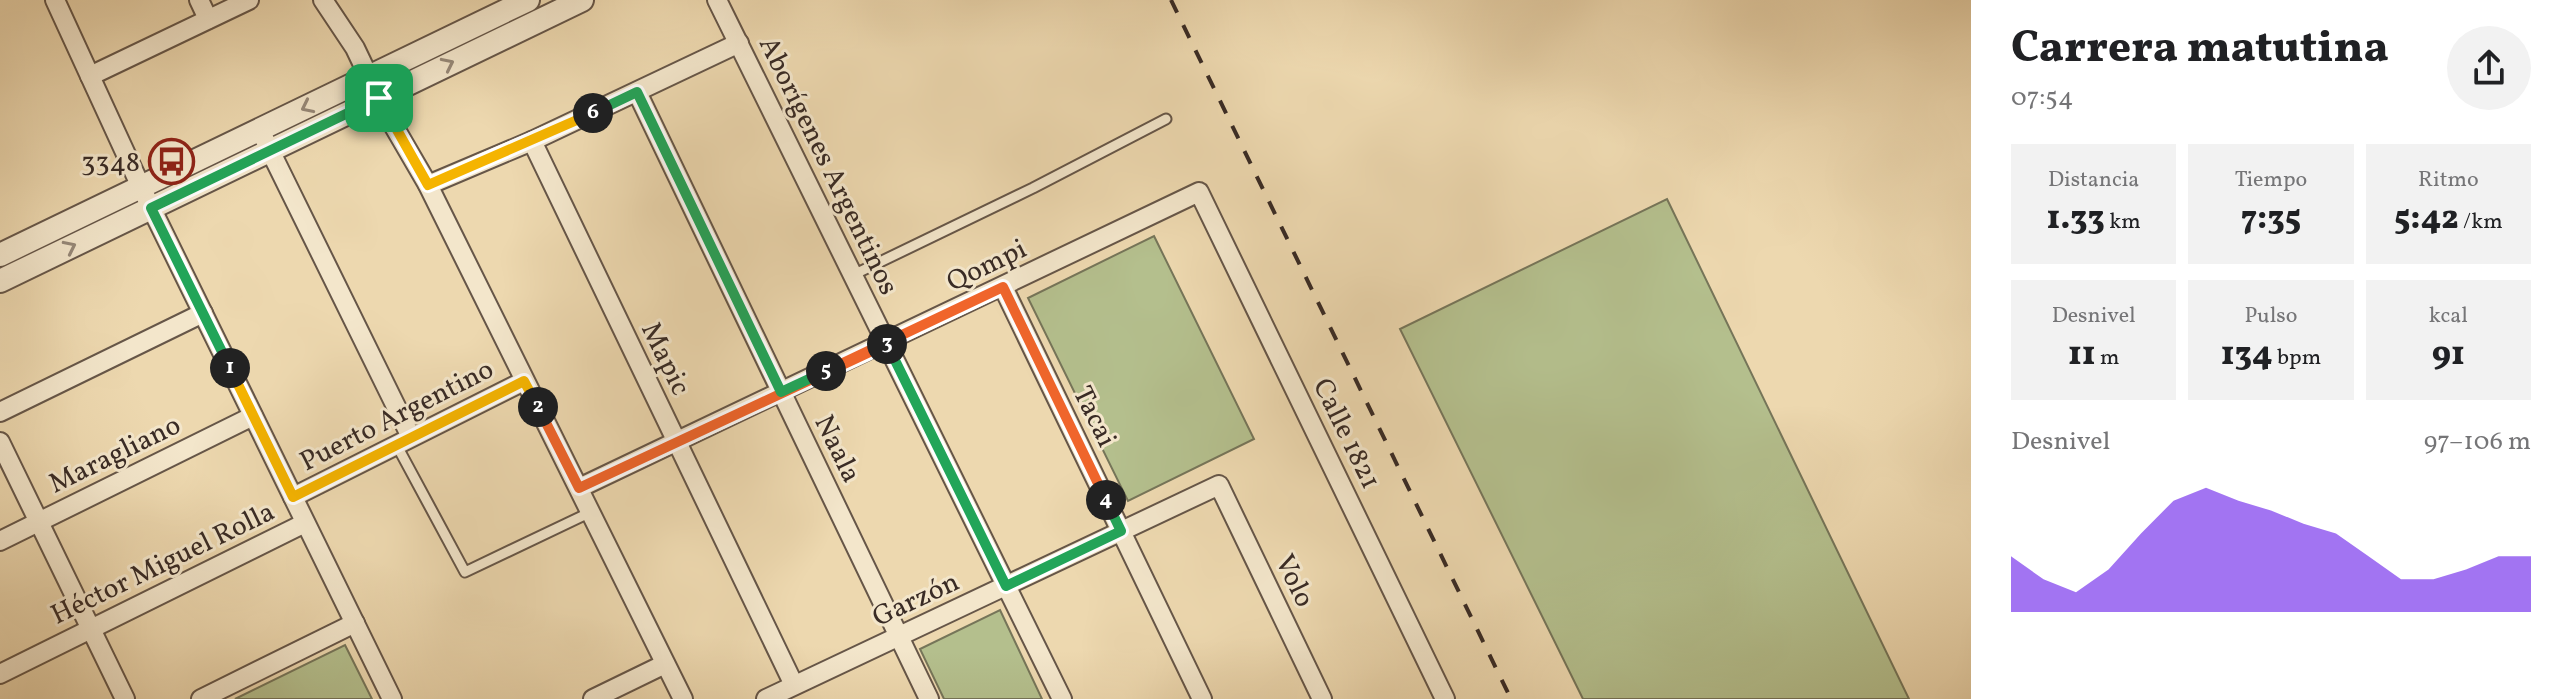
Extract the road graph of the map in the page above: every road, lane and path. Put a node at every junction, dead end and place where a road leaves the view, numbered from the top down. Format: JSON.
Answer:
{"nodes":[{"id":1,"x":55,"y":0,"type":"edge"},
{"id":2,"x":199,"y":0,"type":"edge"},
{"id":3,"x":249,"y":0,"type":"edge"},
{"id":4,"x":323,"y":0,"type":"edge"},
{"id":5,"x":337,"y":0,"type":"edge"},
{"id":6,"x":528,"y":0,"type":"edge"},
{"id":7,"x":582,"y":0,"type":"edge"},
{"id":8,"x":717,"y":0,"type":"edge"},
{"id":9,"x":208,"y":19,"type":"junction"},
{"id":10,"x":739,"y":43,"type":"junction"},
{"id":11,"x":355,"y":48,"type":"junction"},
{"id":12,"x":90,"y":76,"type":"junction"},
{"id":13,"x":374,"y":87,"type":"junction"},
{"id":14,"x":637,"y":92,"type":"junction"},
{"id":15,"x":1166,"y":119,"type":"dead end"},
{"id":16,"x":260,"y":130,"type":"junction"},
{"id":17,"x":532,"y":141,"type":"junction"},
{"id":18,"x":270,"y":150,"type":"junction"},
{"id":19,"x":428,"y":185,"type":"junction"},
{"id":20,"x":1199,"y":192,"type":"joint"},
{"id":21,"x":146,"y":197,"type":"junction"},
{"id":22,"x":0,"y":255,"type":"edge"},
{"id":23,"x":853,"y":275,"type":"junction"},
{"id":24,"x":0,"y":281,"type":"edge"},
{"id":25,"x":1003,"y":287,"type":"junction"},
{"id":26,"x":203,"y":313,"type":"junction"},
{"id":27,"x":886,"y":343,"type":"junction"},
{"id":28,"x":524,"y":381,"type":"junction"},
{"id":29,"x":781,"y":392,"type":"junction"},
{"id":30,"x":0,"y":412,"type":"edge"},
{"id":31,"x":253,"y":416,"type":"junction"},
{"id":32,"x":404,"y":441,"type":"junction"},
{"id":33,"x":0,"y":442,"type":"edge"},
{"id":34,"x":677,"y":442,"type":"junction"},
{"id":35,"x":1219,"y":485,"type":"joint"},
{"id":36,"x":579,"y":488,"type":"junction"},
{"id":37,"x":293,"y":497,"type":"junction"},
{"id":38,"x":591,"y":512,"type":"junction"},
{"id":39,"x":39,"y":521,"type":"junction"},
{"id":40,"x":305,"y":523,"type":"junction"},
{"id":41,"x":1121,"y":531,"type":"junction"},
{"id":42,"x":0,"y":541,"type":"edge"},
{"id":43,"x":1006,"y":586,"type":"junction"},
{"id":44,"x":355,"y":623,"type":"junction"},
{"id":45,"x":91,"y":629,"type":"junction"},
{"id":46,"x":899,"y":636,"type":"junction"},
{"id":47,"x":665,"y":664,"type":"junction"},
{"id":48,"x":0,"y":674,"type":"edge"},
{"id":49,"x":794,"y":685,"type":"junction"},
{"id":50,"x":125,"y":699,"type":"edge"},
{"id":51,"x":201,"y":699,"type":"edge"},
{"id":52,"x":392,"y":699,"type":"edge"},
{"id":53,"x":593,"y":699,"type":"edge"},
{"id":54,"x":683,"y":699,"type":"edge"},
{"id":55,"x":766,"y":699,"type":"edge"},
{"id":56,"x":929,"y":699,"type":"edge"},
{"id":57,"x":1062,"y":699,"type":"edge"},
{"id":58,"x":1202,"y":699,"type":"edge"},
{"id":59,"x":1322,"y":699,"type":"edge"},
{"id":60,"x":1445,"y":699,"type":"edge"}],
"edges":[{"from":1,"to":12,"type":"street"},
{"from":2,"to":9,"type":"street"},
{"from":3,"to":9,"type":"street"},
{"from":4,"to":11,"type":"street"},
{"from":5,"to":11,"type":"street"},
{"from":6,"to":13,"type":"street"},
{"from":13,"to":7,"type":"street","one_way":true},
{"from":8,"to":10,"type":"street","name":"Aborígenes Argentinos"},
{"from":9,"to":12,"type":"street"},
{"from":10,"to":14,"type":"street"},
{"from":10,"to":23,"type":"street","name":"Aborígenes Argentinos"},
{"from":11,"to":13,"type":"street"},
{"from":12,"to":21,"type":"street"},
{"from":13,"to":16,"type":"street","one_way":true},
{"from":13,"to":18,"type":"street"},
{"from":13,"to":19,"type":"street"},
{"from":14,"to":17,"type":"street"},
{"from":14,"to":29,"type":"street","name":"Naala"},
{"from":15,"to":23,"type":"lane"},
{"from":16,"to":18,"type":"street"},
{"from":16,"to":21,"type":"street"},
{"from":17,"to":19,"type":"street"},
{"from":17,"to":34,"type":"street","name":"Mapic"},
{"from":18,"to":21,"type":"street"},
{"from":18,"to":32,"type":"street"},
{"from":19,"to":28,"type":"street"},
{"from":20,"to":25,"type":"street","name":"Qompi"},
{"from":20,"to":60,"type":"street","name":"Calle 1821"},
{"from":21,"to":22,"type":"street"},
{"from":24,"to":21,"type":"street","one_way":true},
{"from":21,"to":26,"type":"street"},
{"from":23,"to":27,"type":"street","name":"Aborígenes Argentinos"},
{"from":25,"to":27,"type":"street","name":"Qompi"},
{"from":25,"to":41,"type":"street","name":"Tacai"},
{"from":26,"to":30,"type":"street"},
{"from":26,"to":31,"type":"street"},
{"from":27,"to":29,"type":"street","name":"Qompi"},
{"from":27,"to":43,"type":"street","name":"Aborígenes Argentinos"},
{"from":28,"to":32,"type":"street","name":"Puerto Argentino"},
{"from":28,"to":36,"type":"street"},
{"from":29,"to":34,"type":"street","name":"Qompi"},
{"from":29,"to":46,"type":"street","name":"Naala"},
{"from":31,"to":37,"type":"street"},
{"from":31,"to":39,"type":"street","name":"Maragliano"},
{"from":32,"to":37,"type":"street","name":"Puerto Argentino"},
{"from":32,"to":38,"type":"lane"},
{"from":33,"to":39,"type":"street"},
{"from":34,"to":36,"type":"street","name":"Qompi"},
{"from":34,"to":49,"type":"street","name":"Mapic"},
{"from":35,"to":41,"type":"street","name":"Garzón"},
{"from":35,"to":59,"type":"street","name":"Volo"},
{"from":36,"to":38,"type":"street"},
{"from":37,"to":40,"type":"street"},
{"from":38,"to":47,"type":"street"},
{"from":39,"to":42,"type":"street","name":"Maragliano"},
{"from":39,"to":45,"type":"street"},
{"from":40,"to":44,"type":"street"},
{"from":40,"to":45,"type":"street","name":"Héctor Miguel Rolla"},
{"from":41,"to":43,"type":"street","name":"Garzón"},
{"from":41,"to":58,"type":"street","name":"Tacai"},
{"from":43,"to":46,"type":"street","name":"Garzón"},
{"from":43,"to":57,"type":"street","name":"Aborígenes Argentinos"},
{"from":44,"to":51,"type":"street"},
{"from":44,"to":52,"type":"street"},
{"from":45,"to":48,"type":"street","name":"Héctor Miguel Rolla"},
{"from":45,"to":50,"type":"street"},
{"from":46,"to":49,"type":"street","name":"Garzón"},
{"from":46,"to":56,"type":"street","name":"Naala"},
{"from":47,"to":53,"type":"street"},
{"from":47,"to":54,"type":"street"},
{"from":49,"to":55,"type":"street","name":"Garzón"}]}
